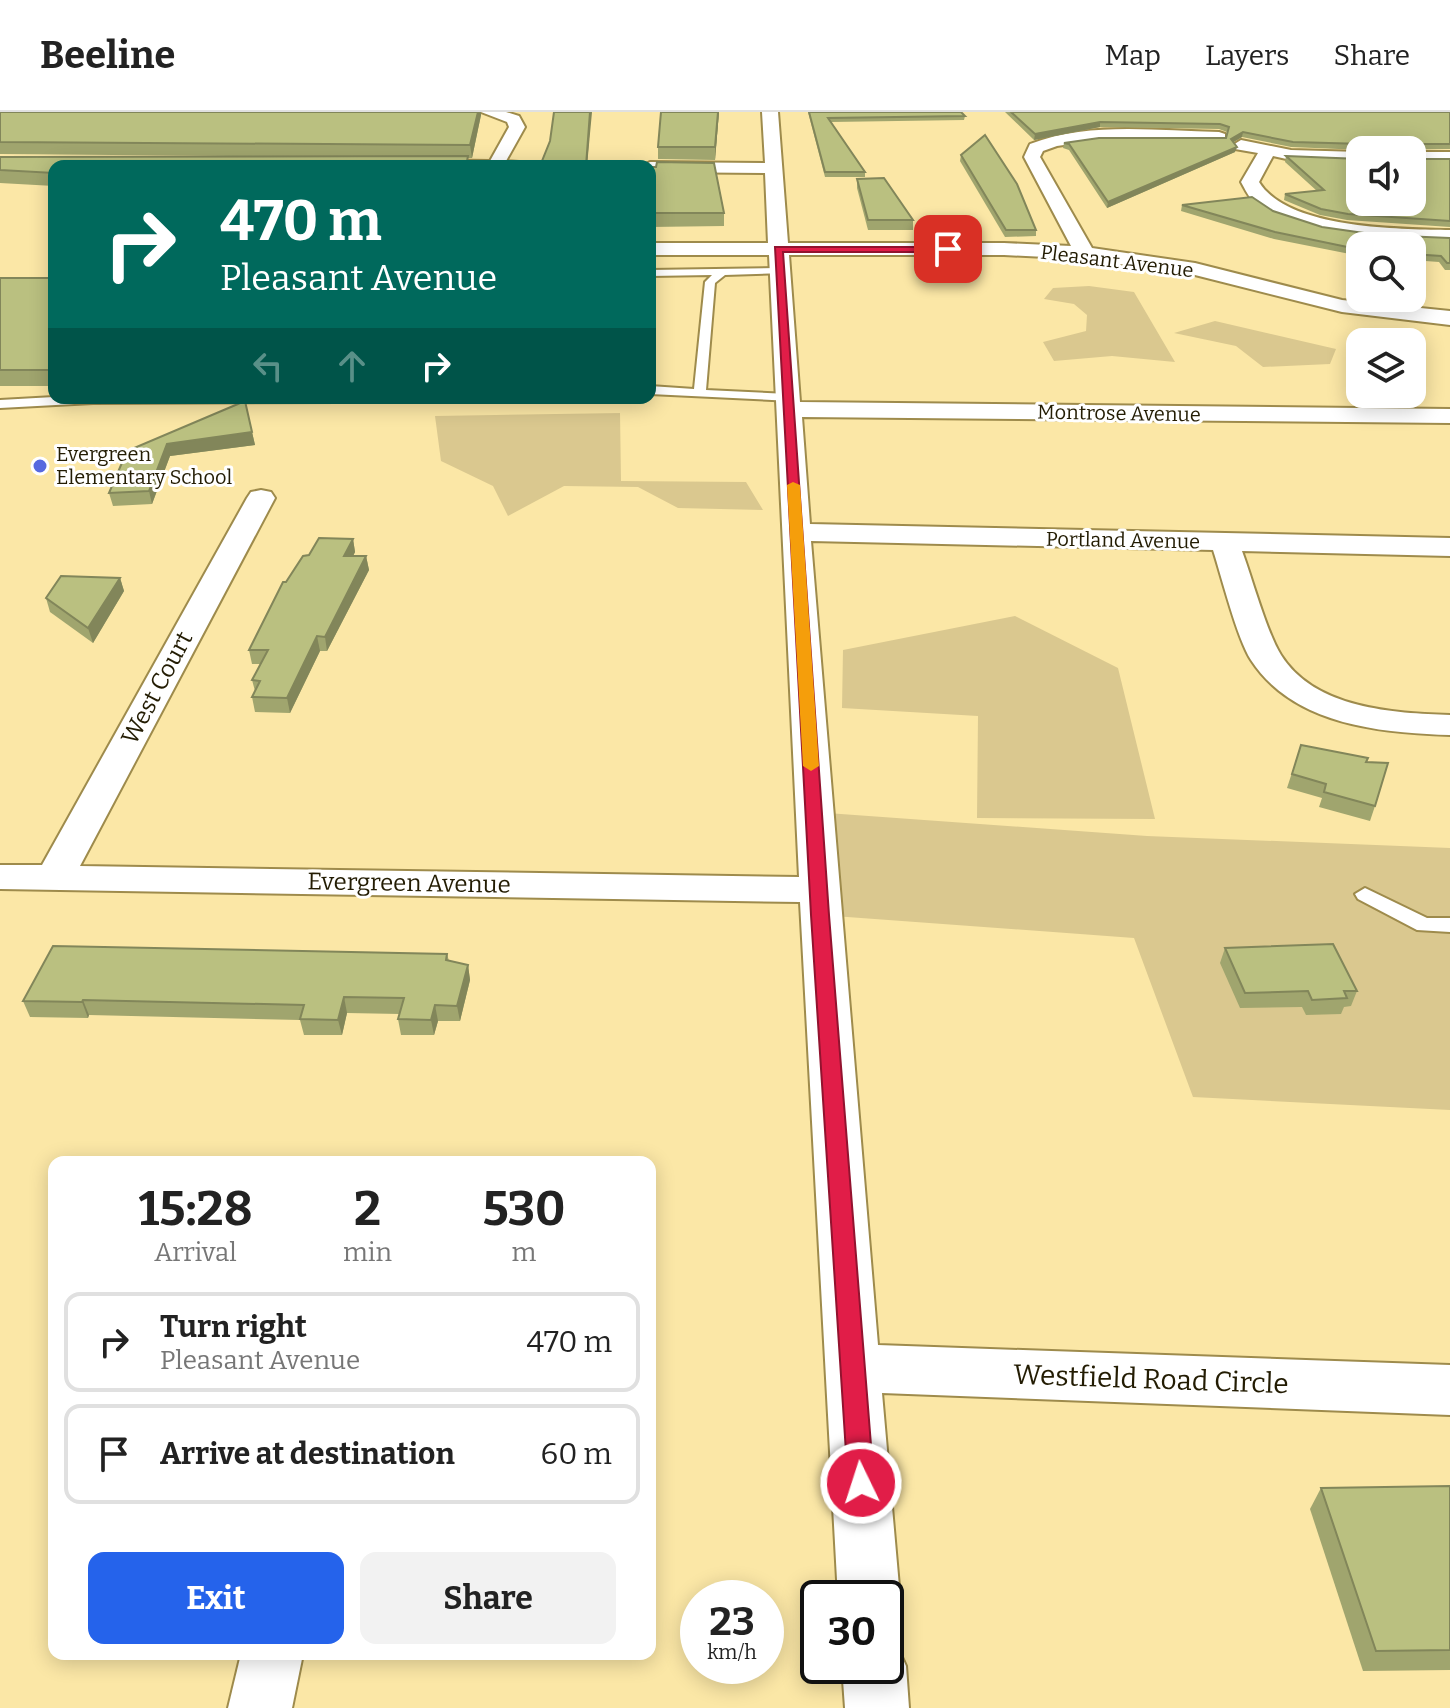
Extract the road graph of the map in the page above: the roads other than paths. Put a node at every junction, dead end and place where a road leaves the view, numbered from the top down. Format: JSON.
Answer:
{"nodes":[{"id":1,"x":489,"y":112,"type":"edge"},
{"id":2,"x":770,"y":112,"type":"edge"},
{"id":3,"x":1203,"y":122,"type":"edge"},
{"id":4,"x":1219,"y":137,"type":"junction"},
{"id":5,"x":1268,"y":151,"type":"junction"},
{"id":6,"x":1346,"y":156,"type":"edge"},
{"id":7,"x":1426,"y":157,"type":"edge"},
{"id":8,"x":1450,"y":157,"type":"edge"},
{"id":9,"x":498,"y":160,"type":"edge"},
{"id":10,"x":656,"y":167,"type":"edge"},
{"id":11,"x":773,"y":168,"type":"junction"},
{"id":12,"x":1450,"y":236,"type":"edge"},
{"id":13,"x":656,"y":250,"type":"edge"},
{"id":14,"x":1085,"y":253,"type":"junction"},
{"id":15,"x":779,"y":260,"type":"junction"},
{"id":16,"x":722,"y":272,"type":"junction"},
{"id":17,"x":656,"y":273,"type":"edge"},
{"id":18,"x":1450,"y":318,"type":"edge"},
{"id":19,"x":656,"y":390,"type":"edge"},
{"id":20,"x":700,"y":392,"type":"junction"},
{"id":21,"x":48,"y":402,"type":"edge"},
{"id":22,"x":0,"y":404,"type":"edge"},
{"id":23,"x":788,"y":404,"type":"junction"},
{"id":24,"x":1450,"y":416,"type":"edge"},
{"id":25,"x":261,"y":498,"type":"dead end"},
{"id":26,"x":796,"y":532,"type":"junction"},
{"id":27,"x":1225,"y":543,"type":"junction"},
{"id":28,"x":1450,"y":547,"type":"edge"},
{"id":29,"x":1450,"y":725,"type":"edge"},
{"id":30,"x":0,"y":877,"type":"edge"},
{"id":31,"x":54,"y":878,"type":"junction"},
{"id":32,"x":819,"y":890,"type":"junction"},
{"id":33,"x":1365,"y":894,"type":"dead end"},
{"id":34,"x":1450,"y":925,"type":"edge"},
{"id":35,"x":853,"y":1368,"type":"junction"},
{"id":36,"x":1450,"y":1390,"type":"edge"},
{"id":37,"x":868,"y":1580,"type":"edge"},
{"id":38,"x":271,"y":1660,"type":"edge"},
{"id":39,"x":875,"y":1684,"type":"edge"},
{"id":40,"x":260,"y":1708,"type":"edge"},
{"id":41,"x":877,"y":1708,"type":"edge"}],
"edges":[{"from":1,"to":9,"type":"street"},
{"from":2,"to":11,"type":"street"},
{"from":3,"to":4,"type":"street"},
{"from":4,"to":5,"type":"street"},
{"from":4,"to":14,"type":"street"},
{"from":5,"to":6,"type":"street"},
{"from":5,"to":12,"type":"street"},
{"from":7,"to":8,"type":"street"},
{"from":10,"to":11,"type":"street"},
{"from":11,"to":15,"type":"street"},
{"from":13,"to":15,"type":"street","name":"Pleasant Avenue"},
{"from":14,"to":15,"type":"street","name":"Pleasant Avenue"},
{"from":14,"to":18,"type":"street","name":"Pleasant Avenue"},
{"from":15,"to":16,"type":"lane"},
{"from":15,"to":23,"type":"street"},
{"from":16,"to":17,"type":"lane"},
{"from":16,"to":20,"type":"lane"},
{"from":19,"to":20,"type":"lane"},
{"from":20,"to":23,"type":"lane"},
{"from":21,"to":22,"type":"lane"},
{"from":23,"to":24,"type":"street","name":"Montrose Avenue"},
{"from":23,"to":26,"type":"street"},
{"from":25,"to":31,"type":"street","name":"West Court"},
{"from":26,"to":27,"type":"street","name":"Portland Avenue"},
{"from":26,"to":32,"type":"street"},
{"from":27,"to":28,"type":"street","name":"Portland Avenue"},
{"from":27,"to":29,"type":"street"},
{"from":30,"to":31,"type":"street","name":"Evergreen Avenue"},
{"from":31,"to":32,"type":"street","name":"Evergreen Avenue"},
{"from":32,"to":35,"type":"street"},
{"from":33,"to":34,"type":"lane"},
{"from":35,"to":36,"type":"street","name":"Westfield Road Circle"},
{"from":35,"to":37,"type":"street"},
{"from":38,"to":40,"type":"street"},
{"from":39,"to":41,"type":"street"}]}
